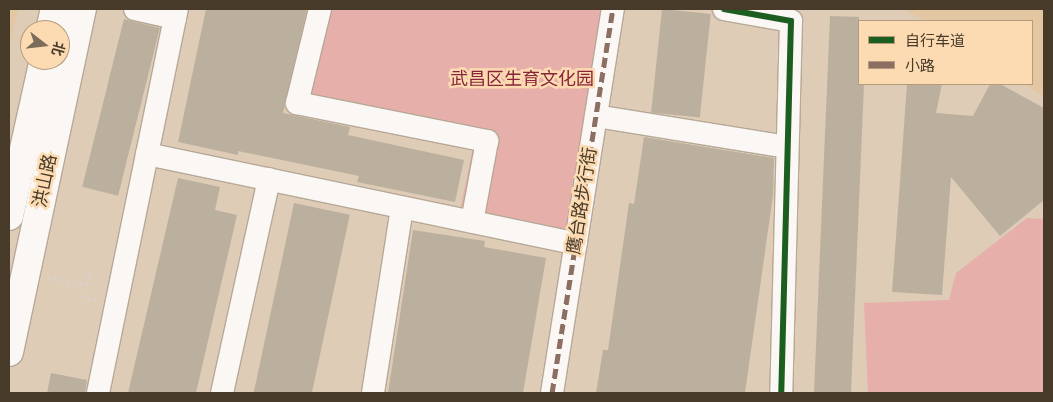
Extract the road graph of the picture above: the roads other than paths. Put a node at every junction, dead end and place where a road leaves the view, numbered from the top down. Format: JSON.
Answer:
{"nodes":[{"id":1,"x":82,"y":9,"type":"edge"},
{"id":2,"x":134,"y":9,"type":"edge"},
{"id":3,"x":320,"y":9,"type":"edge"},
{"id":4,"x":613,"y":9,"type":"edge"},
{"id":5,"x":724,"y":9,"type":"edge"},
{"id":6,"x":176,"y":13,"type":"edge"},
{"id":7,"x":41,"y":70,"type":"edge"},
{"id":8,"x":596,"y":116,"type":"junction"},
{"id":9,"x":786,"y":147,"type":"junction"},
{"id":10,"x":147,"y":154,"type":"junction"},
{"id":11,"x":14,"y":164,"type":"edge"},
{"id":12,"x":269,"y":179,"type":"junction"},
{"id":13,"x":402,"y":208,"type":"junction"},
{"id":14,"x":9,"y":216,"type":"edge"},
{"id":15,"x":472,"y":222,"type":"junction"},
{"id":16,"x":576,"y":244,"type":"junction"},
{"id":17,"x":9,"y":352,"type":"edge"},
{"id":18,"x":98,"y":393,"type":"edge"},
{"id":19,"x":222,"y":393,"type":"edge"},
{"id":20,"x":374,"y":393,"type":"edge"},
{"id":21,"x":552,"y":393,"type":"edge"},
{"id":22,"x":781,"y":393,"type":"edge"}],
"edges":[{"from":1,"to":17,"type":"main road","name":"洪山路"},
{"from":2,"to":6,"type":"street"},
{"from":3,"to":15,"type":"street"},
{"from":4,"to":8,"type":"street","name":"鹰台路步行街"},
{"from":5,"to":9,"type":"street"},
{"from":6,"to":10,"type":"street"},
{"from":7,"to":11,"type":"main road","name":"洪山路"},
{"from":8,"to":9,"type":"street"},
{"from":8,"to":16,"type":"street","name":"鹰台路步行街"},
{"from":9,"to":22,"type":"street"},
{"from":10,"to":12,"type":"street"},
{"from":10,"to":18,"type":"street"},
{"from":11,"to":14,"type":"main road","name":"洪山路"},
{"from":12,"to":13,"type":"street"},
{"from":12,"to":19,"type":"street"},
{"from":13,"to":15,"type":"street"},
{"from":13,"to":20,"type":"street"},
{"from":15,"to":16,"type":"street"},
{"from":16,"to":21,"type":"street","name":"鹰台路步行街"}]}
